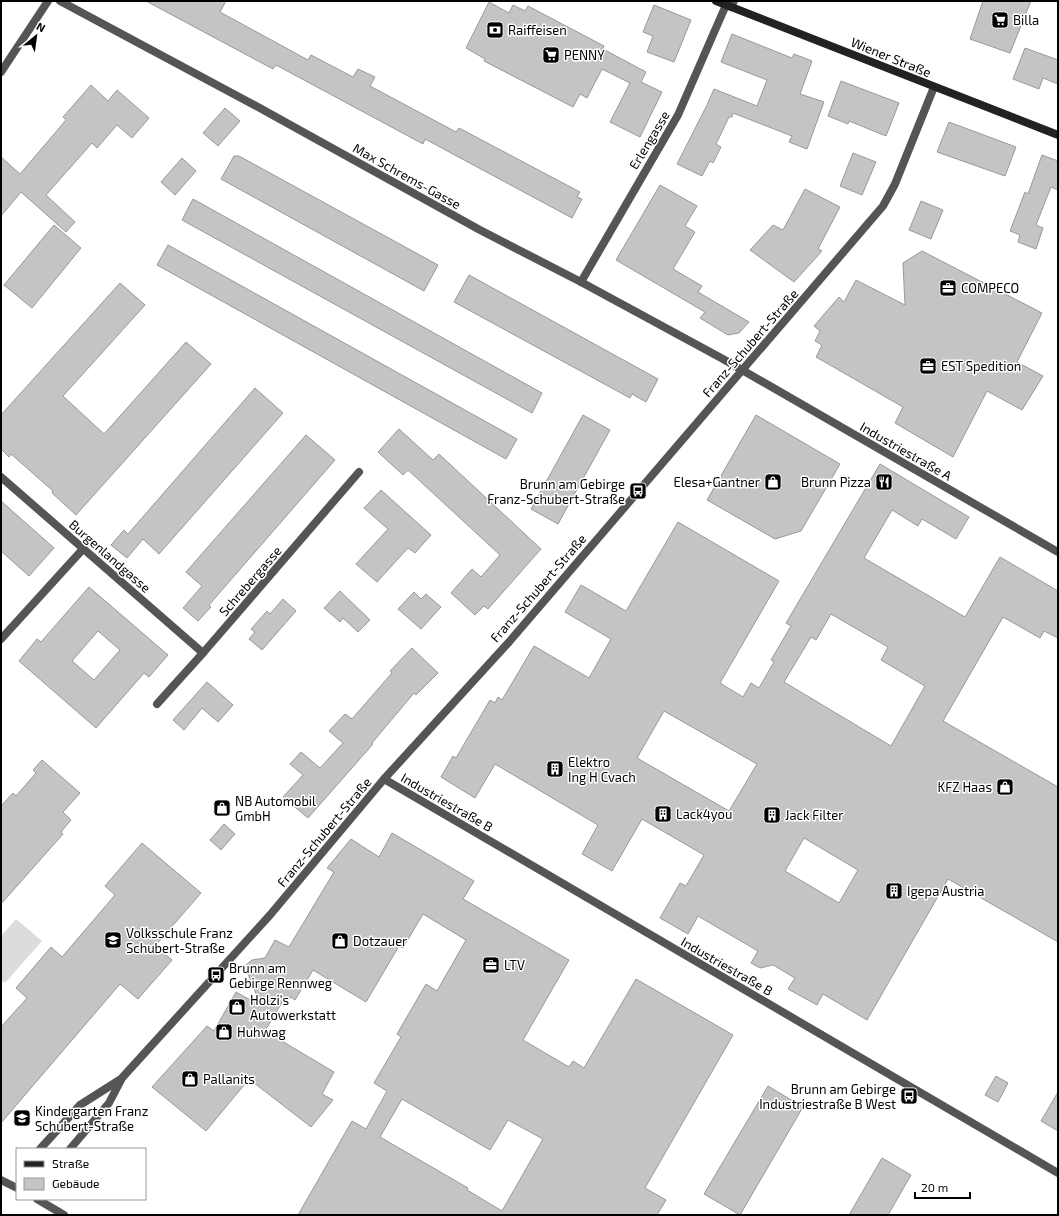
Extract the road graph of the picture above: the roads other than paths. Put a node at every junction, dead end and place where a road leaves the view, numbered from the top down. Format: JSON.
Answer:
{"nodes":[{"id":1,"x":48,"y":1,"type":"edge"},
{"id":2,"x":60,"y":1,"type":"edge"},
{"id":3,"x":716,"y":1,"type":"edge"},
{"id":4,"x":730,"y":4,"type":"edge"},
{"id":5,"x":1,"y":72,"type":"edge"},
{"id":6,"x":934,"y":87,"type":"junction"},
{"id":7,"x":1058,"y":135,"type":"edge"},
{"id":8,"x":581,"y":282,"type":"junction"},
{"id":9,"x":742,"y":370,"type":"junction"},
{"id":10,"x":359,"y":472,"type":"dead end"},
{"id":11,"x":1,"y":477,"type":"edge"},
{"id":12,"x":83,"y":549,"type":"junction"},
{"id":13,"x":1058,"y":552,"type":"edge"},
{"id":14,"x":1,"y":639,"type":"edge"},
{"id":15,"x":203,"y":654,"type":"junction"},
{"id":16,"x":157,"y":704,"type":"dead end"},
{"id":17,"x":384,"y":779,"type":"junction"},
{"id":18,"x":121,"y":1079,"type":"junction"},
{"id":19,"x":41,"y":1148,"type":"edge"},
{"id":20,"x":71,"y":1148,"type":"edge"},
{"id":21,"x":1058,"y":1173,"type":"edge"},
{"id":22,"x":1,"y":1180,"type":"edge"},
{"id":23,"x":16,"y":1188,"type":"edge"},
{"id":24,"x":39,"y":1200,"type":"edge"},
{"id":25,"x":64,"y":1215,"type":"edge"}],
"edges":[{"from":1,"to":5,"type":"street"},
{"from":2,"to":8,"type":"street","name":"Max Schrems-Gasse"},
{"from":3,"to":4,"type":"main road","name":"Wiener Straße"},
{"from":4,"to":6,"type":"main road","name":"Wiener Straße"},
{"from":4,"to":8,"type":"street","name":"Erlengasse"},
{"from":6,"to":7,"type":"main road","name":"Wiener Straße"},
{"from":6,"to":9,"type":"street","name":"Franz-Schubert-Straße"},
{"from":8,"to":9,"type":"street","name":"Max Schrems-Gasse"},
{"from":9,"to":13,"type":"street","name":"Industriestraße A"},
{"from":9,"to":17,"type":"street","name":"Franz-Schubert-Straße"},
{"from":10,"to":15,"type":"street","name":"Schrebergasse"},
{"from":11,"to":12,"type":"street","name":"Burgenlandgasse"},
{"from":12,"to":14,"type":"street"},
{"from":12,"to":15,"type":"street","name":"Burgenlandgasse"},
{"from":15,"to":16,"type":"street","name":"Schrebergasse"},
{"from":17,"to":18,"type":"street","name":"Franz-Schubert-Straße"},
{"from":17,"to":21,"type":"street","name":"Industriestraße B"},
{"from":18,"to":19,"type":"street","name":"Franz-Schubert-Straße"},
{"from":18,"to":20,"type":"street","name":"Franz-Schubert-Straße"},
{"from":22,"to":23,"type":"street"},
{"from":24,"to":25,"type":"street"}]}
